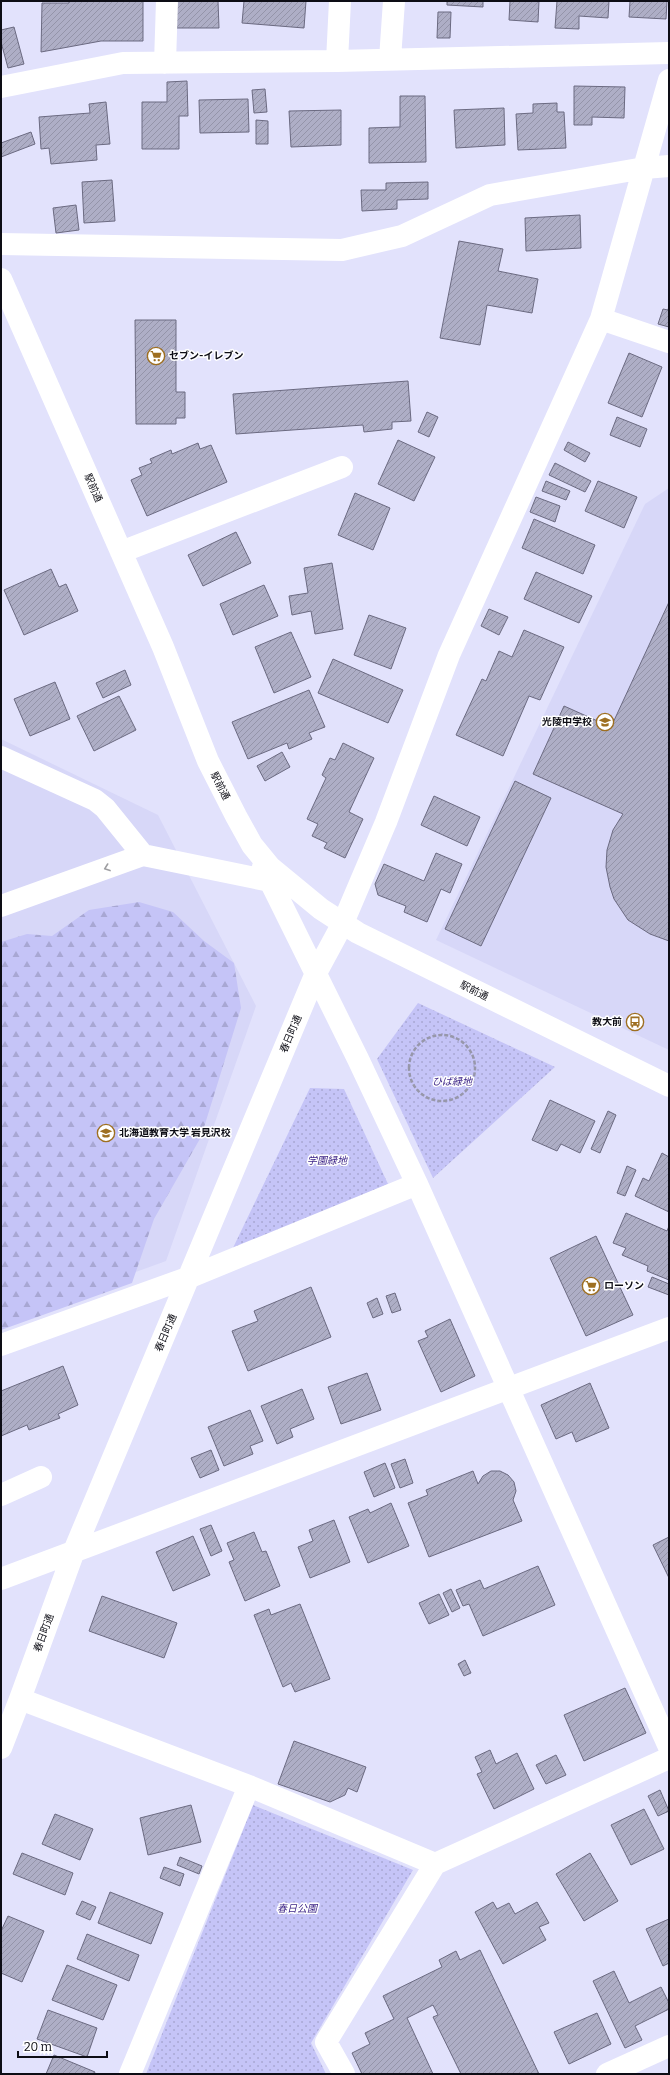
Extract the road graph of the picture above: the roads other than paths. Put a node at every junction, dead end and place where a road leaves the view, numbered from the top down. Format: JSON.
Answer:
{"nodes":[{"id":1,"x":167,"y":1,"type":"edge"},
{"id":2,"x":340,"y":1,"type":"edge"},
{"id":3,"x":394,"y":1,"type":"edge"},
{"id":4,"x":669,"y":53,"type":"edge"},
{"id":5,"x":390,"y":60,"type":"junction"},
{"id":6,"x":337,"y":61,"type":"junction"},
{"id":7,"x":165,"y":63,"type":"junction"},
{"id":8,"x":669,"y":80,"type":"edge"},
{"id":9,"x":1,"y":87,"type":"edge"},
{"id":10,"x":669,"y":166,"type":"edge"},
{"id":11,"x":644,"y":168,"type":"junction"},
{"id":12,"x":1,"y":244,"type":"edge"},
{"id":13,"x":1,"y":279,"type":"edge"},
{"id":14,"x":601,"y":320,"type":"junction"},
{"id":15,"x":669,"y":342,"type":"edge"},
{"id":16,"x":342,"y":467,"type":"dead end"},
{"id":17,"x":122,"y":552,"type":"junction"},
{"id":18,"x":1,"y":757,"type":"edge"},
{"id":19,"x":252,"y":845,"type":"junction"},
{"id":20,"x":144,"y":855,"type":"junction"},
{"id":21,"x":270,"y":881,"type":"junction"},
{"id":22,"x":1,"y":906,"type":"edge"},
{"id":23,"x":343,"y":923,"type":"junction"},
{"id":24,"x":316,"y":973,"type":"junction"},
{"id":25,"x":669,"y":1086,"type":"edge"},
{"id":26,"x":417,"y":1184,"type":"junction"},
{"id":27,"x":190,"y":1277,"type":"junction"},
{"id":28,"x":669,"y":1328,"type":"edge"},
{"id":29,"x":1,"y":1345,"type":"edge"},
{"id":30,"x":508,"y":1389,"type":"junction"},
{"id":31,"x":41,"y":1477,"type":"dead end"},
{"id":32,"x":1,"y":1495,"type":"edge"},
{"id":33,"x":74,"y":1551,"type":"junction"},
{"id":34,"x":1,"y":1579,"type":"edge"},
{"id":35,"x":20,"y":1700,"type":"junction"},
{"id":36,"x":669,"y":1747,"type":"edge"},
{"id":37,"x":1,"y":1748,"type":"edge"},
{"id":38,"x":669,"y":1758,"type":"edge"},
{"id":39,"x":249,"y":1786,"type":"junction"},
{"id":40,"x":435,"y":1864,"type":"junction"},
{"id":41,"x":669,"y":2046,"type":"edge"},
{"id":42,"x":130,"y":2074,"type":"edge"},
{"id":43,"x":344,"y":2074,"type":"edge"},
{"id":44,"x":607,"y":2074,"type":"edge"}],
"edges":[{"from":1,"to":7,"type":"street"},
{"from":2,"to":6,"type":"street"},
{"from":3,"to":5,"type":"street"},
{"from":4,"to":5,"type":"street"},
{"from":5,"to":6,"type":"street"},
{"from":6,"to":7,"type":"street"},
{"from":7,"to":9,"type":"street"},
{"from":8,"to":11,"type":"street","name":"春日町通"},
{"from":10,"to":11,"type":"street"},
{"from":11,"to":12,"type":"street"},
{"from":11,"to":14,"type":"street","name":"春日町通"},
{"from":13,"to":17,"type":"street","name":"駅前通"},
{"from":14,"to":15,"type":"street"},
{"from":14,"to":23,"type":"street","name":"春日町通"},
{"from":16,"to":17,"type":"street"},
{"from":17,"to":19,"type":"street","name":"駅前通"},
{"from":18,"to":20,"type":"street"},
{"from":19,"to":21,"type":"street"},
{"from":19,"to":23,"type":"street","name":"駅前通"},
{"from":20,"to":21,"type":"street"},
{"from":20,"to":22,"type":"street","one_way":true},
{"from":21,"to":24,"type":"street"},
{"from":23,"to":24,"type":"street","name":"春日町通"},
{"from":23,"to":25,"type":"street","name":"駅前通"},
{"from":24,"to":26,"type":"street"},
{"from":24,"to":27,"type":"street","name":"春日町通"},
{"from":26,"to":27,"type":"street"},
{"from":26,"to":30,"type":"street"},
{"from":27,"to":29,"type":"street"},
{"from":27,"to":33,"type":"street","name":"春日町通"},
{"from":28,"to":30,"type":"street"},
{"from":30,"to":33,"type":"street"},
{"from":30,"to":36,"type":"street"},
{"from":31,"to":32,"type":"street"},
{"from":33,"to":34,"type":"street"},
{"from":33,"to":35,"type":"street","name":"春日町通"},
{"from":35,"to":37,"type":"street","name":"春日町通"},
{"from":35,"to":39,"type":"street"},
{"from":38,"to":40,"type":"street"},
{"from":39,"to":40,"type":"street"},
{"from":39,"to":42,"type":"street"},
{"from":40,"to":43,"type":"street"},
{"from":41,"to":44,"type":"street"}]}
